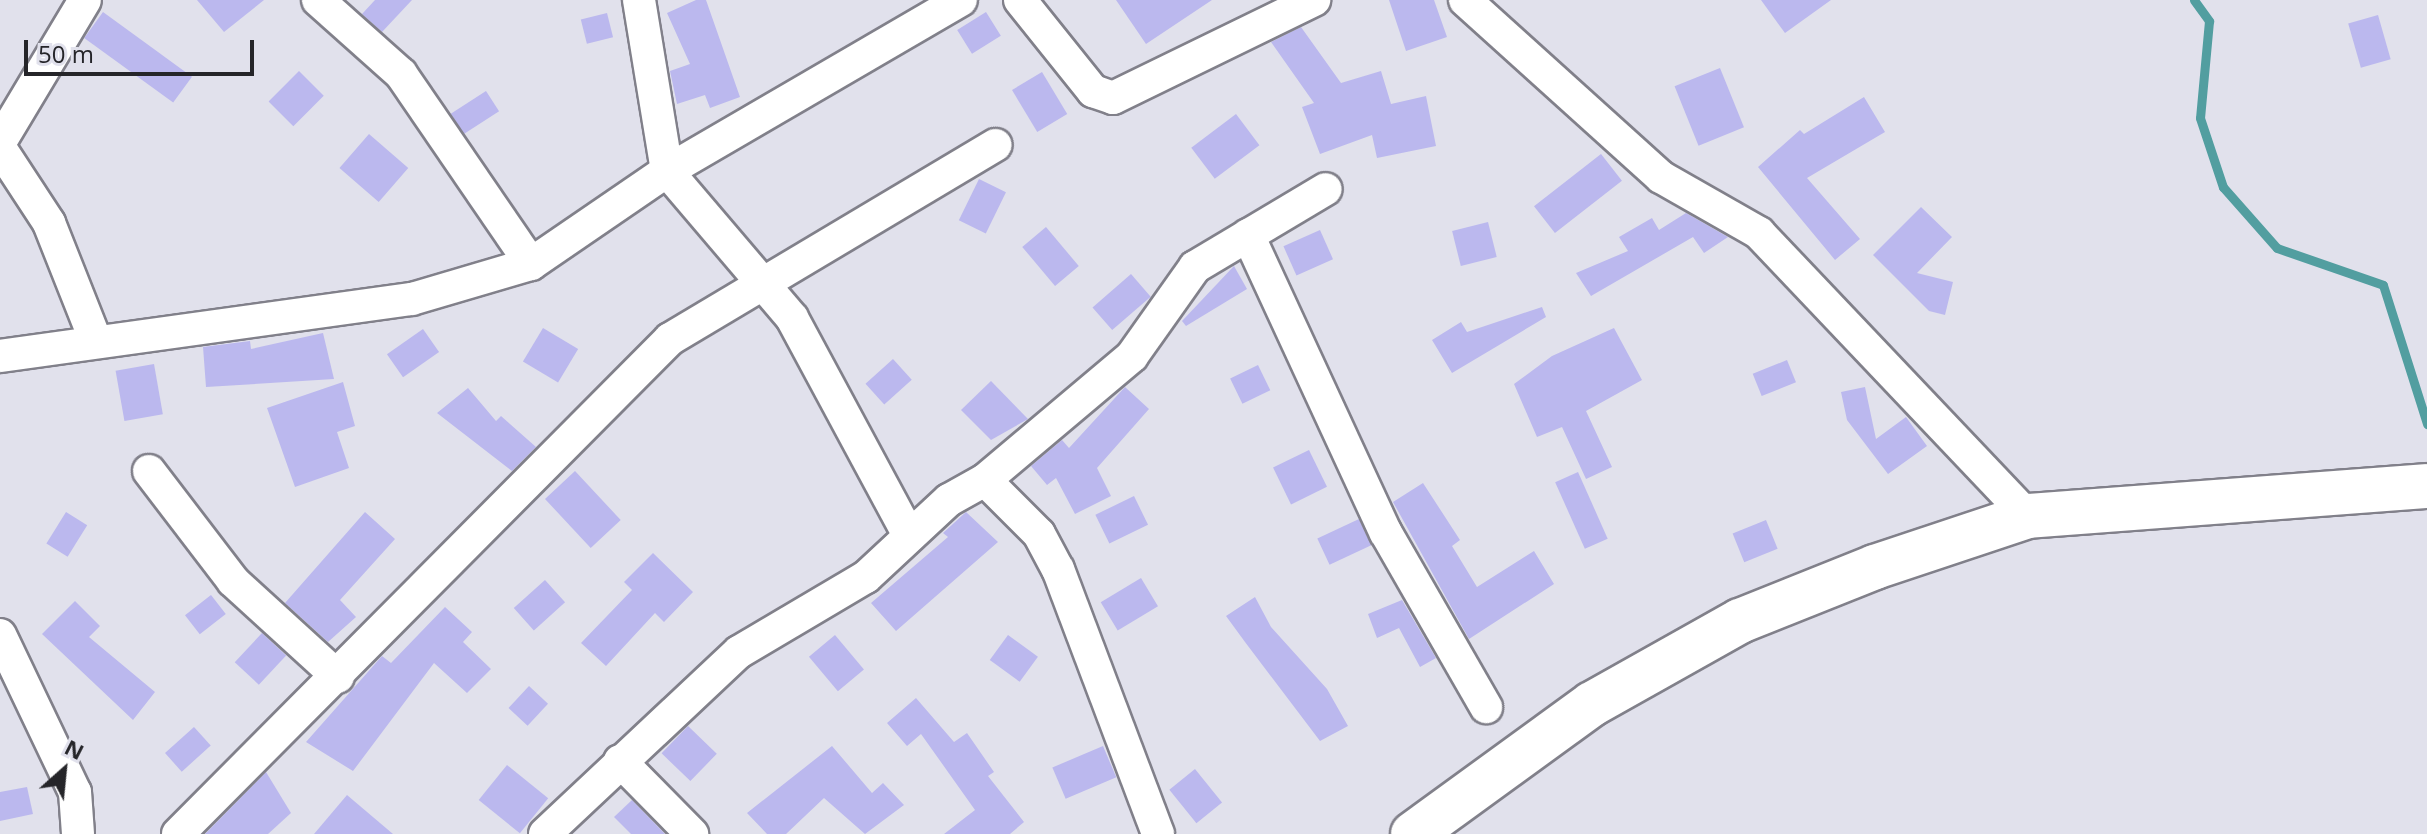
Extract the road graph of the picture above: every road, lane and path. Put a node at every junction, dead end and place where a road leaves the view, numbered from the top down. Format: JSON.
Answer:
{"nodes":[{"id":1,"x":85,"y":0,"type":"edge"},
{"id":2,"x":318,"y":0,"type":"edge"},
{"id":3,"x":639,"y":0,"type":"edge"},
{"id":4,"x":961,"y":0,"type":"edge"},
{"id":5,"x":1020,"y":0,"type":"edge"},
{"id":6,"x":1314,"y":0,"type":"edge"},
{"id":7,"x":1465,"y":0,"type":"edge"},
{"id":8,"x":0,"y":142,"type":"edge"},
{"id":9,"x":996,"y":145,"type":"dead end"},
{"id":10,"x":0,"y":148,"type":"edge"},
{"id":11,"x":667,"y":171,"type":"junction"},
{"id":12,"x":1326,"y":189,"type":"dead end"},
{"id":13,"x":1248,"y":235,"type":"junction"},
{"id":14,"x":531,"y":264,"type":"junction"},
{"id":15,"x":760,"y":283,"type":"junction"},
{"id":16,"x":95,"y":339,"type":"junction"},
{"id":17,"x":0,"y":356,"type":"edge"},
{"id":18,"x":149,"y":471,"type":"dead end"},
{"id":19,"x":985,"y":480,"type":"junction"},
{"id":20,"x":2419,"y":487,"type":"edge"},
{"id":21,"x":2028,"y":516,"type":"junction"},
{"id":22,"x":909,"y":535,"type":"junction"},
{"id":23,"x":0,"y":635,"type":"edge"},
{"id":24,"x":338,"y":677,"type":"junction"},
{"id":25,"x":1486,"y":707,"type":"dead end"},
{"id":26,"x":620,"y":761,"type":"junction"},
{"id":27,"x":78,"y":834,"type":"edge"},
{"id":28,"x":178,"y":834,"type":"edge"},
{"id":29,"x":545,"y":834,"type":"edge"},
{"id":30,"x":692,"y":834,"type":"edge"},
{"id":31,"x":1158,"y":834,"type":"edge"},
{"id":32,"x":1413,"y":834,"type":"edge"}],
"edges":[{"from":1,"to":8,"type":"street"},
{"from":2,"to":14,"type":"street"},
{"from":3,"to":11,"type":"street"},
{"from":4,"to":11,"type":"street"},
{"from":5,"to":6,"type":"street"},
{"from":7,"to":21,"type":"street"},
{"from":9,"to":15,"type":"street"},
{"from":10,"to":16,"type":"street"},
{"from":11,"to":14,"type":"street"},
{"from":11,"to":15,"type":"street"},
{"from":12,"to":13,"type":"street"},
{"from":13,"to":19,"type":"street"},
{"from":13,"to":25,"type":"street"},
{"from":14,"to":16,"type":"street"},
{"from":15,"to":22,"type":"street"},
{"from":15,"to":24,"type":"street"},
{"from":16,"to":17,"type":"street"},
{"from":18,"to":24,"type":"street"},
{"from":19,"to":22,"type":"street"},
{"from":19,"to":31,"type":"street"},
{"from":20,"to":21,"type":"main road"},
{"from":21,"to":32,"type":"main road"},
{"from":22,"to":26,"type":"street"},
{"from":23,"to":27,"type":"street"},
{"from":24,"to":28,"type":"street"},
{"from":26,"to":29,"type":"street"},
{"from":26,"to":30,"type":"street"}]}
